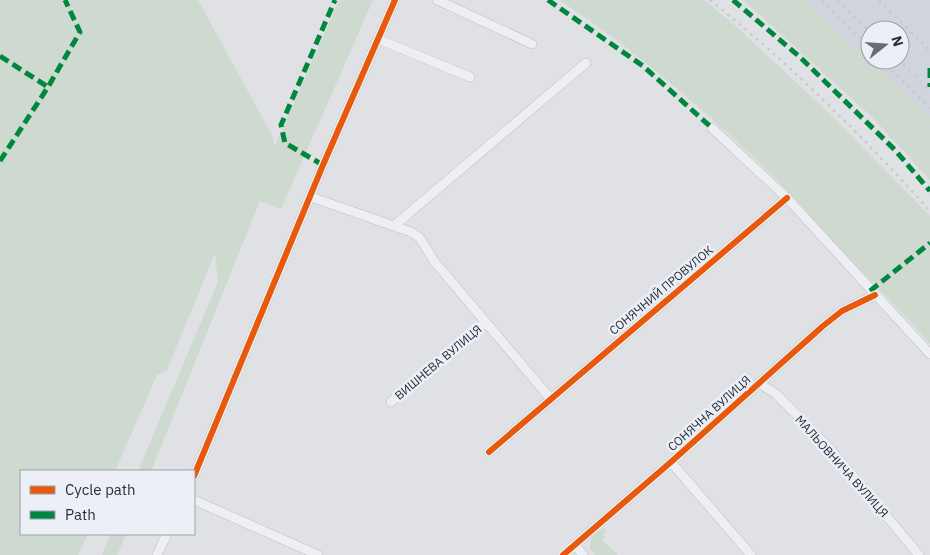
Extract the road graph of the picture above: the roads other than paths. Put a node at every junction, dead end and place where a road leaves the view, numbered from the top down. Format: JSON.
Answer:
{"nodes":[{"id":1,"x":396,"y":0,"type":"edge"},
{"id":2,"x":437,"y":0,"type":"edge"},
{"id":3,"x":378,"y":39,"type":"junction"},
{"id":4,"x":532,"y":44,"type":"dead end"},
{"id":5,"x":586,"y":63,"type":"dead end"},
{"id":6,"x":470,"y":76,"type":"dead end"},
{"id":7,"x":712,"y":128,"type":"dead end"},
{"id":8,"x":311,"y":197,"type":"junction"},
{"id":9,"x":787,"y":198,"type":"junction"},
{"id":10,"x":395,"y":226,"type":"junction"},
{"id":11,"x":874,"y":295,"type":"junction"},
{"id":12,"x":486,"y":322,"type":"junction"},
{"id":13,"x":930,"y":354,"type":"edge"},
{"id":14,"x":759,"y":384,"type":"junction"},
{"id":15,"x":550,"y":398,"type":"junction"},
{"id":16,"x":391,"y":402,"type":"dead end"},
{"id":17,"x":489,"y":452,"type":"dead end"},
{"id":18,"x":672,"y":462,"type":"junction"},
{"id":19,"x":195,"y":474,"type":"edge"},
{"id":20,"x":195,"y":500,"type":"edge"},
{"id":21,"x":167,"y":535,"type":"edge"},
{"id":22,"x":575,"y":545,"type":"junction"},
{"id":23,"x":157,"y":555,"type":"edge"},
{"id":24,"x":316,"y":555,"type":"edge"},
{"id":25,"x":563,"y":555,"type":"edge"},
{"id":26,"x":583,"y":555,"type":"edge"},
{"id":27,"x":751,"y":555,"type":"edge"},
{"id":28,"x":919,"y":555,"type":"edge"}],
"edges":[{"from":1,"to":3,"type":"street"},
{"from":2,"to":4,"type":"street"},
{"from":3,"to":6,"type":"street"},
{"from":3,"to":8,"type":"street"},
{"from":5,"to":10,"type":"street"},
{"from":7,"to":9,"type":"street"},
{"from":8,"to":10,"type":"street"},
{"from":8,"to":19,"type":"street"},
{"from":9,"to":11,"type":"street"},
{"from":9,"to":15,"type":"street","name":"СОНЯЧНИЙ ПРОВУЛОК"},
{"from":10,"to":12,"type":"street"},
{"from":11,"to":13,"type":"street"},
{"from":11,"to":14,"type":"street","name":"СОНЯЧНА ВУЛИЦЯ"},
{"from":12,"to":15,"type":"street"},
{"from":12,"to":16,"type":"street","name":"ВИШНЕВА ВУЛИЦЯ"},
{"from":14,"to":18,"type":"street","name":"СОНЯЧНА ВУЛИЦЯ"},
{"from":14,"to":28,"type":"street","name":"МАЛЬОВНИЧА ВУЛИЦЯ"},
{"from":15,"to":17,"type":"street","name":"СОНЯЧНИЙ ПРОВУЛОК"},
{"from":18,"to":22,"type":"street","name":"СОНЯЧНА ВУЛИЦЯ"},
{"from":18,"to":27,"type":"street"},
{"from":20,"to":24,"type":"street"},
{"from":21,"to":23,"type":"street"},
{"from":22,"to":25,"type":"street","name":"СОНЯЧНА ВУЛИЦЯ"},
{"from":22,"to":26,"type":"street"}]}
